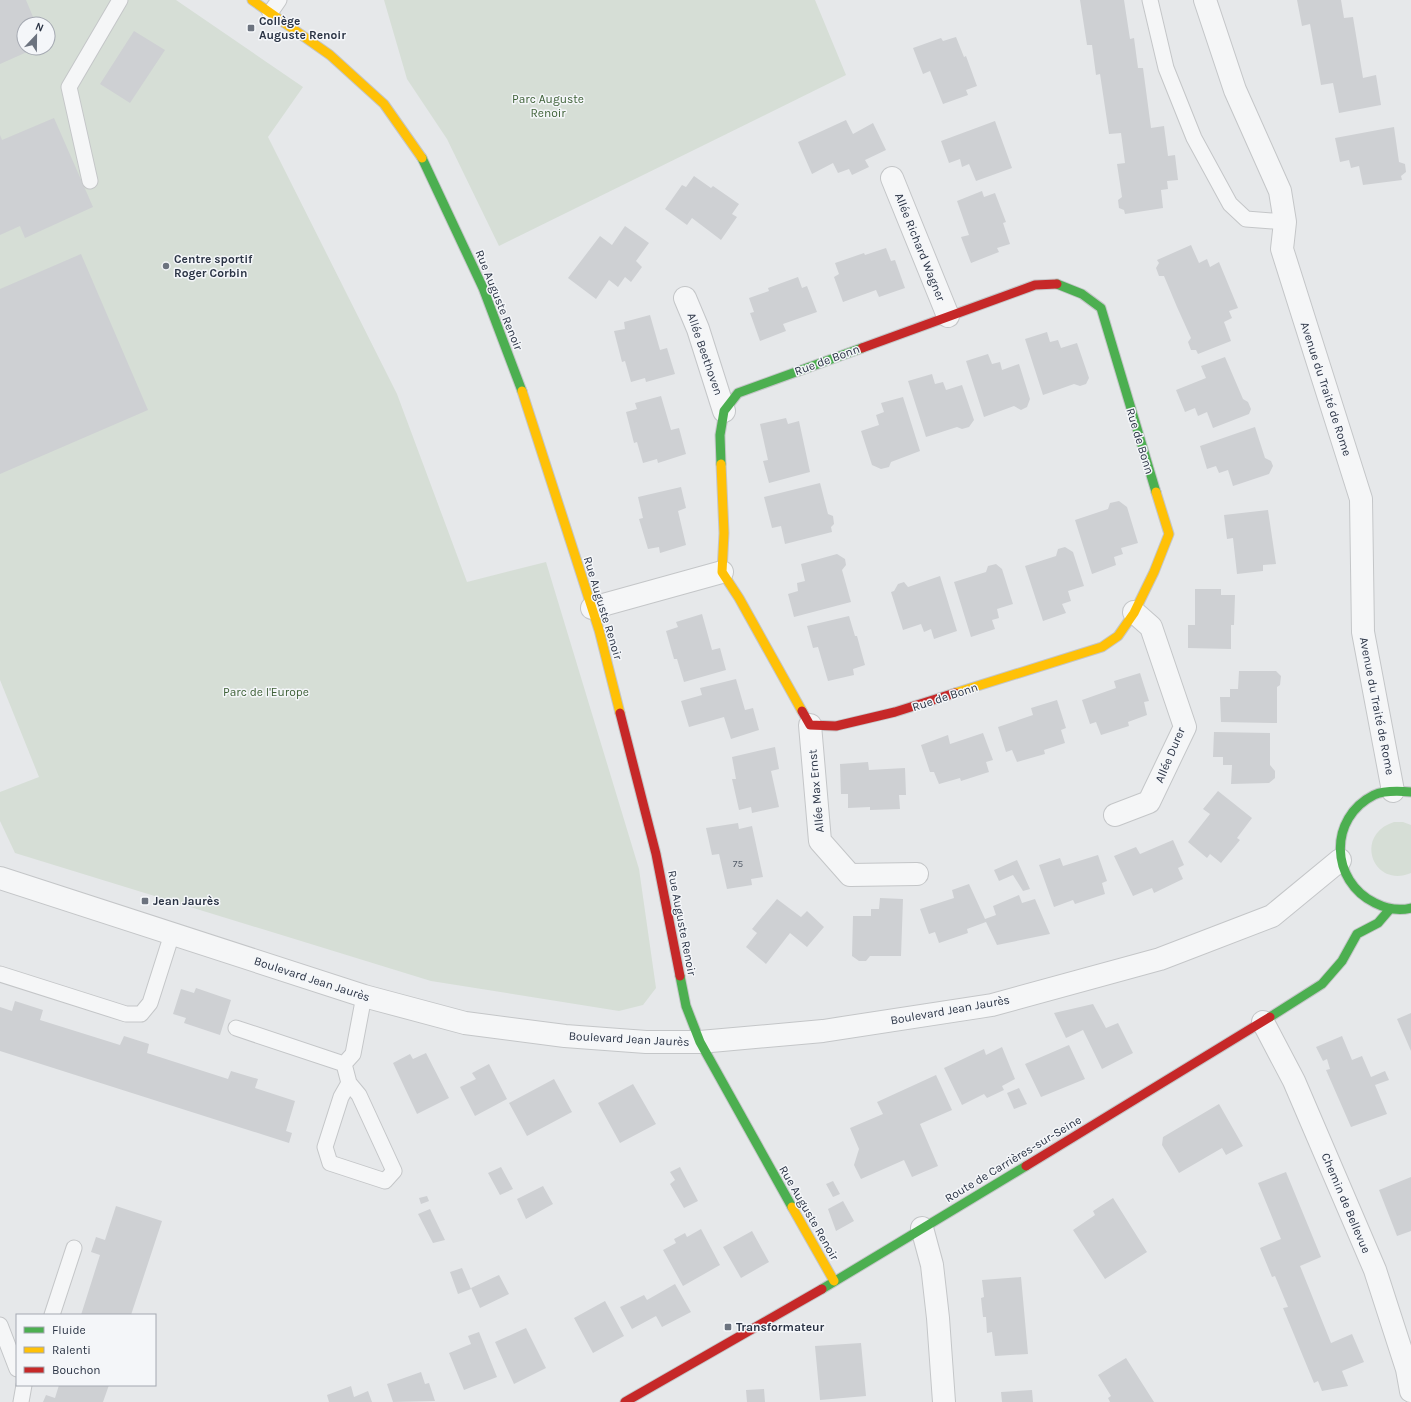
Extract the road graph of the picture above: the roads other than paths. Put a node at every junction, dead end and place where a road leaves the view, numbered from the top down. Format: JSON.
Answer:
{"nodes":[{"id":1,"x":120,"y":0,"type":"edge"},
{"id":2,"x":252,"y":0,"type":"edge"},
{"id":3,"x":279,"y":0,"type":"edge"},
{"id":4,"x":1150,"y":0,"type":"edge"},
{"id":5,"x":1205,"y":0,"type":"edge"},
{"id":6,"x":270,"y":12,"type":"junction"},
{"id":7,"x":892,"y":178,"type":"dead end"},
{"id":8,"x":90,"y":181,"type":"dead end"},
{"id":9,"x":1285,"y":222,"type":"junction"},
{"id":10,"x":685,"y":298,"type":"dead end"},
{"id":11,"x":948,"y":316,"type":"junction"},
{"id":12,"x":724,"y":411,"type":"junction"},
{"id":13,"x":722,"y":572,"type":"junction"},
{"id":14,"x":592,"y":608,"type":"junction"},
{"id":15,"x":1134,"y":612,"type":"junction"},
{"id":16,"x":810,"y":725,"type":"junction"},
{"id":17,"x":1402,"y":791,"type":"edge"},
{"id":18,"x":1115,"y":814,"type":"dead end"},
{"id":19,"x":1340,"y":860,"type":"junction"},
{"id":20,"x":917,"y":874,"type":"dead end"},
{"id":21,"x":0,"y":878,"type":"edge"},
{"id":22,"x":1411,"y":908,"type":"edge"},
{"id":23,"x":1390,"y":909,"type":"junction"},
{"id":24,"x":172,"y":934,"type":"junction"},
{"id":25,"x":0,"y":974,"type":"edge"},
{"id":26,"x":364,"y":996,"type":"junction"},
{"id":27,"x":1263,"y":1022,"type":"junction"},
{"id":28,"x":236,"y":1028,"type":"dead end"},
{"id":29,"x":700,"y":1042,"type":"junction"},
{"id":30,"x":344,"y":1064,"type":"junction"},
{"id":31,"x":349,"y":1083,"type":"junction"},
{"id":32,"x":922,"y":1228,"type":"junction"},
{"id":33,"x":74,"y":1248,"type":"dead end"},
{"id":34,"x":834,"y":1281,"type":"junction"},
{"id":35,"x":52,"y":1314,"type":"edge"},
{"id":36,"x":0,"y":1325,"type":"edge"},
{"id":37,"x":16,"y":1366,"type":"edge"},
{"id":38,"x":24,"y":1386,"type":"edge"},
{"id":39,"x":1411,"y":1391,"type":"edge"},
{"id":40,"x":21,"y":1402,"type":"edge"},
{"id":41,"x":625,"y":1402,"type":"edge"},
{"id":42,"x":944,"y":1402,"type":"edge"}],
"edges":[{"from":1,"to":8,"type":"lane"},
{"from":2,"to":6,"type":"street","name":"Rue Auguste Renoir"},
{"from":3,"to":6,"type":"lane"},
{"from":4,"to":9,"type":"lane"},
{"from":5,"to":9,"type":"street","name":"Avenue du Traité de Rome"},
{"from":6,"to":14,"type":"street","name":"Rue Auguste Renoir"},
{"from":7,"to":11,"type":"street","name":"Allée Richard Wagner"},
{"from":9,"to":17,"type":"street","name":"Avenue du Traité de Rome"},
{"from":10,"to":12,"type":"street","name":"Allée Beethoven"},
{"from":11,"to":12,"type":"street","name":"Rue de Bonn"},
{"from":11,"to":15,"type":"street","name":"Rue de Bonn"},
{"from":12,"to":13,"type":"street","name":"Rue de Bonn"},
{"from":13,"to":14,"type":"street"},
{"from":13,"to":16,"type":"street"},
{"from":14,"to":29,"type":"street","name":"Rue Auguste Renoir"},
{"from":15,"to":16,"type":"street","name":"Rue de Bonn"},
{"from":15,"to":18,"type":"street","name":"Allée Durer"},
{"from":16,"to":20,"type":"street","name":"Allée Max Ernst"},
{"from":17,"to":19,"type":"street"},
{"from":19,"to":23,"type":"street"},
{"from":19,"to":29,"type":"street","name":"Boulevard Jean Jaurès"},
{"from":21,"to":24,"type":"street","name":"Boulevard Jean Jaurès"},
{"from":22,"to":23,"type":"street"},
{"from":23,"to":27,"type":"street","name":"Route de Carrières-sur-Seine"},
{"from":24,"to":25,"type":"lane"},
{"from":24,"to":26,"type":"street","name":"Boulevard Jean Jaurès"},
{"from":26,"to":29,"type":"street","name":"Boulevard Jean Jaurès"},
{"from":26,"to":30,"type":"lane"},
{"from":27,"to":32,"type":"street","name":"Route de Carrières-sur-Seine"},
{"from":27,"to":39,"type":"street","name":"Chemin de Bellevue"},
{"from":28,"to":30,"type":"lane"},
{"from":29,"to":34,"type":"street","name":"Rue Auguste Renoir"},
{"from":30,"to":31,"type":"lane"},
{"from":31,"to":31,"type":"lane"},
{"from":32,"to":34,"type":"street","name":"Route de Carrières-sur-Seine"},
{"from":32,"to":42,"type":"street"},
{"from":33,"to":35,"type":"lane"},
{"from":34,"to":41,"type":"street","name":"Route de Carrières-sur-Seine"},
{"from":36,"to":37,"type":"lane"},
{"from":38,"to":40,"type":"lane"}]}
